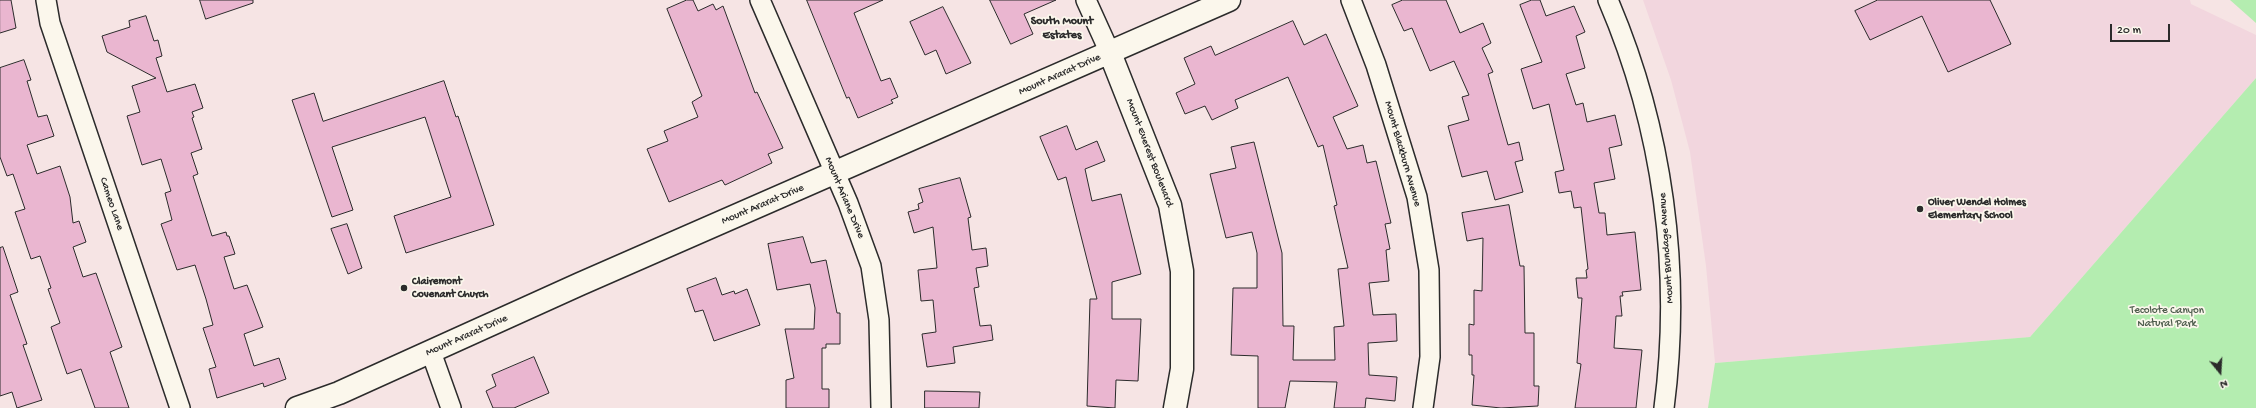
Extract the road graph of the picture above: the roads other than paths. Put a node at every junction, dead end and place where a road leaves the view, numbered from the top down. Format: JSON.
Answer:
{"nodes":[{"id":1,"x":46,"y":0,"type":"edge"},
{"id":2,"x":760,"y":0,"type":"edge"},
{"id":3,"x":1086,"y":0,"type":"edge"},
{"id":4,"x":1229,"y":0,"type":"edge"},
{"id":5,"x":1351,"y":0,"type":"edge"},
{"id":6,"x":1608,"y":0,"type":"edge"},
{"id":7,"x":1110,"y":53,"type":"junction"},
{"id":8,"x":834,"y":174,"type":"junction"},
{"id":9,"x":431,"y":352,"type":"junction"},
{"id":10,"x":180,"y":408,"type":"edge"},
{"id":11,"x":297,"y":408,"type":"edge"},
{"id":12,"x":451,"y":408,"type":"edge"},
{"id":13,"x":881,"y":408,"type":"edge"},
{"id":14,"x":1175,"y":408,"type":"edge"},
{"id":15,"x":1423,"y":408,"type":"edge"},
{"id":16,"x":1664,"y":408,"type":"edge"}],
"edges":[{"from":1,"to":10,"type":"street","name":"Cameo Lane"},
{"from":2,"to":8,"type":"street","name":"Mount Ariane Drive"},
{"from":3,"to":7,"type":"street","name":"Mount Everest Boulevard"},
{"from":4,"to":7,"type":"street","name":"Mount Ararat Drive"},
{"from":5,"to":15,"type":"street","name":"Mount Blackburn Avenue"},
{"from":6,"to":16,"type":"street","name":"Mount Brundage Avenue"},
{"from":7,"to":8,"type":"street","name":"Mount Ararat Drive"},
{"from":7,"to":14,"type":"street","name":"Mount Everest Boulevard"},
{"from":8,"to":9,"type":"street","name":"Mount Ararat Drive"},
{"from":8,"to":13,"type":"street","name":"Mount Ariane Drive"},
{"from":9,"to":11,"type":"street","name":"Mount Ararat Drive"},
{"from":9,"to":12,"type":"street"}]}
